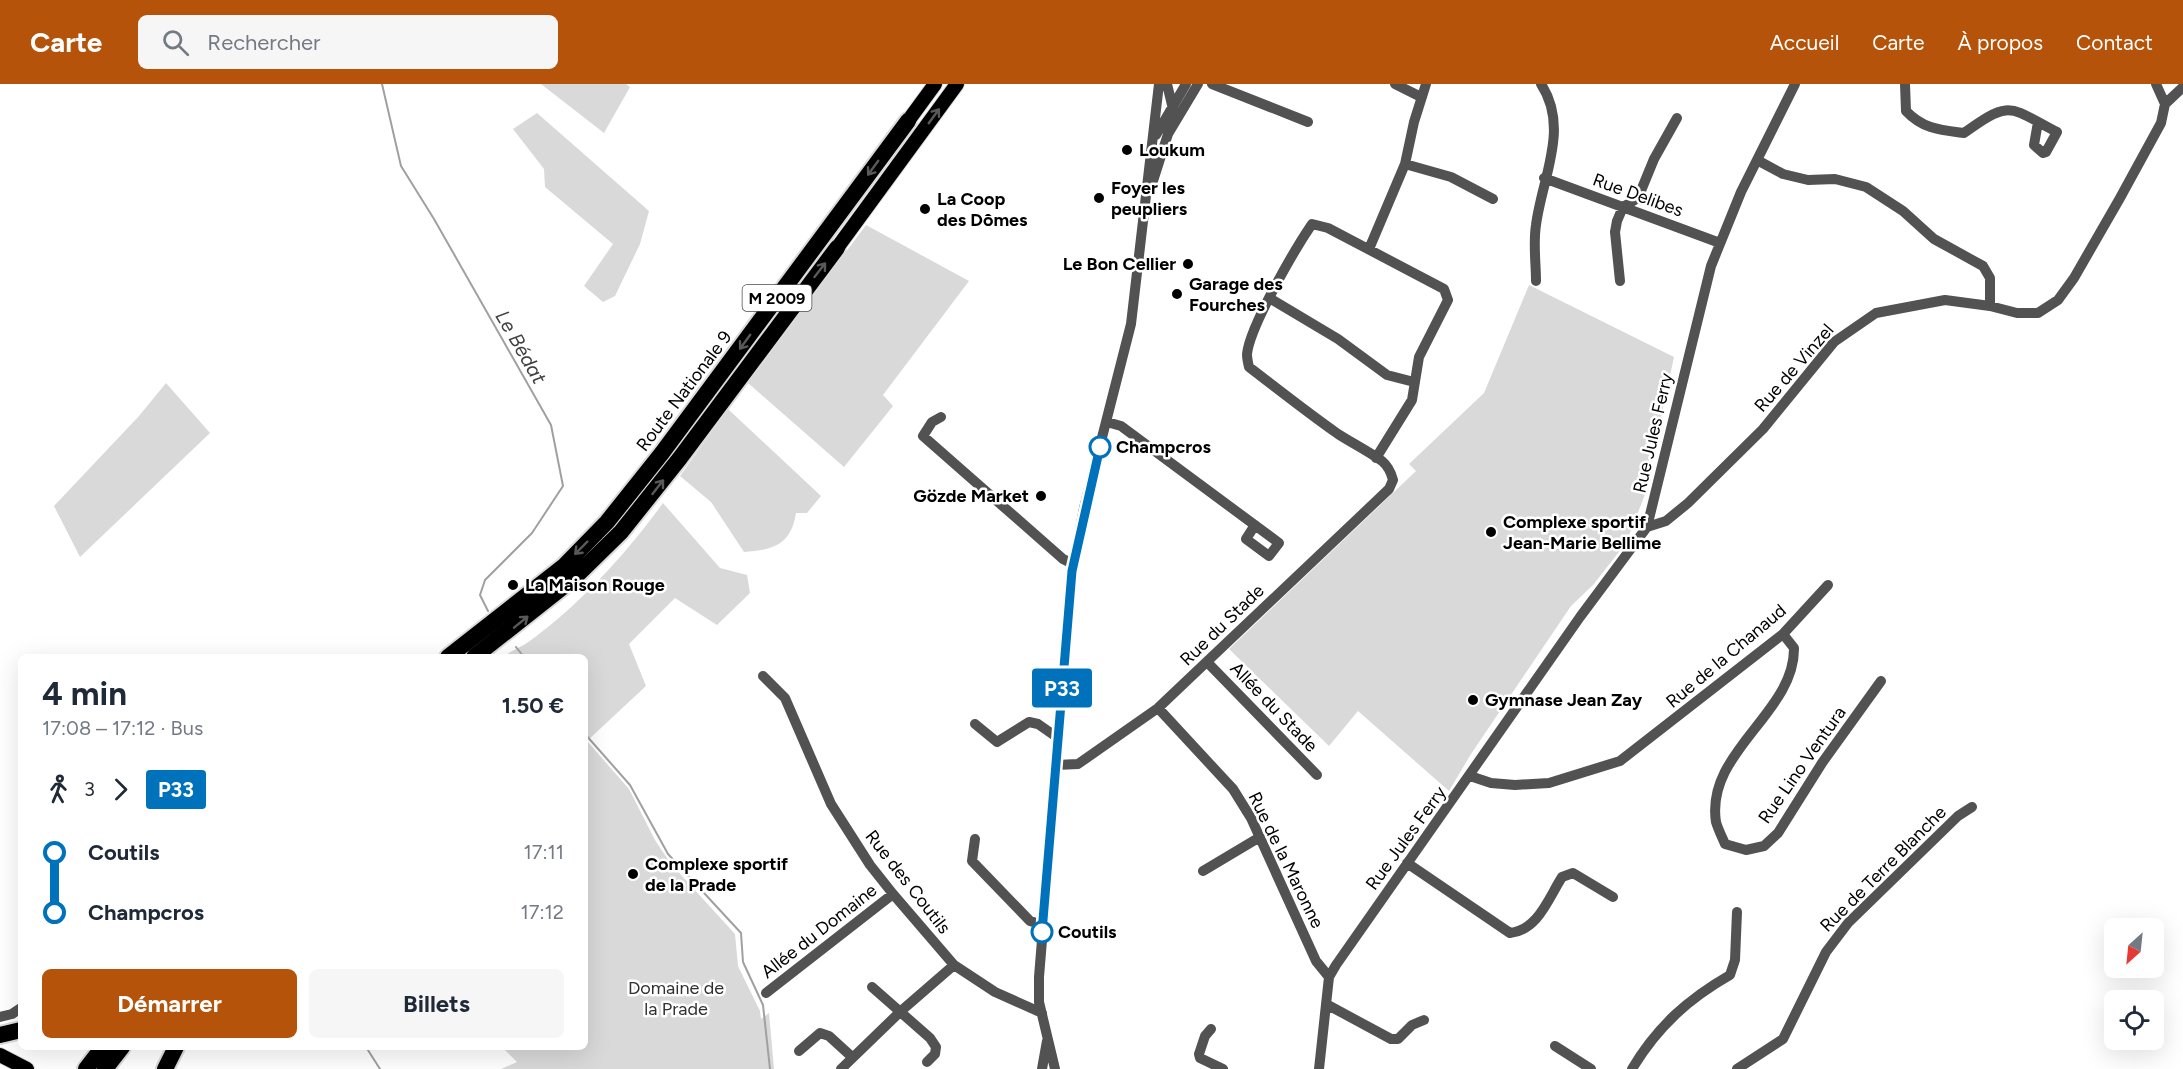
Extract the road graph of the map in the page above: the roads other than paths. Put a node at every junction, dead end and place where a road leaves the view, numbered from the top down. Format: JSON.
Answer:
{"nodes":[{"id":1,"x":935,"y":84,"type":"edge"},
{"id":2,"x":957,"y":84,"type":"edge"},
{"id":3,"x":1159,"y":84,"type":"edge"},
{"id":4,"x":1167,"y":84,"type":"edge"},
{"id":5,"x":1186,"y":84,"type":"edge"},
{"id":6,"x":1198,"y":84,"type":"edge"},
{"id":7,"x":1212,"y":84,"type":"edge"},
{"id":8,"x":1395,"y":84,"type":"edge"},
{"id":9,"x":1425,"y":84,"type":"edge"},
{"id":10,"x":1541,"y":84,"type":"edge"},
{"id":11,"x":1795,"y":84,"type":"edge"},
{"id":12,"x":1905,"y":84,"type":"edge"},
{"id":13,"x":2156,"y":84,"type":"edge"},
{"id":14,"x":2183,"y":87,"type":"edge"},
{"id":15,"x":1420,"y":97,"type":"junction"},
{"id":16,"x":2165,"y":104,"type":"junction"},
{"id":17,"x":1172,"y":105,"type":"junction"},
{"id":18,"x":1176,"y":118,"type":"junction"},
{"id":19,"x":1677,"y":118,"type":"dead end"},
{"id":20,"x":908,"y":121,"type":"joint"},
{"id":21,"x":1308,"y":122,"type":"dead end"},
{"id":22,"x":2038,"y":122,"type":"dead end"},
{"id":23,"x":1151,"y":147,"type":"junction"},
{"id":24,"x":1757,"y":160,"type":"junction"},
{"id":25,"x":1406,"y":164,"type":"junction"},
{"id":26,"x":1544,"y":178,"type":"junction"},
{"id":27,"x":1493,"y":199,"type":"dead end"},
{"id":28,"x":1623,"y":207,"type":"junction"},
{"id":29,"x":1142,"y":231,"type":"junction"},
{"id":30,"x":1720,"y":243,"type":"junction"},
{"id":31,"x":837,"y":248,"type":"joint"},
{"id":32,"x":1369,"y":249,"type":"junction"},
{"id":33,"x":1536,"y":281,"type":"dead end"},
{"id":34,"x":1620,"y":281,"type":"dead end"},
{"id":35,"x":1271,"y":299,"type":"junction"},
{"id":36,"x":1990,"y":306,"type":"junction"},
{"id":37,"x":1414,"y":382,"type":"junction"},
{"id":38,"x":941,"y":417,"type":"dead end"},
{"id":39,"x":1107,"y":422,"type":"junction"},
{"id":40,"x":1376,"y":458,"type":"junction"},
{"id":41,"x":1255,"y":525,"type":"dead end"},
{"id":42,"x":1647,"y":527,"type":"junction"},
{"id":43,"x":1073,"y":564,"type":"junction"},
{"id":44,"x":1828,"y":585,"type":"dead end"},
{"id":45,"x":1783,"y":634,"type":"junction"},
{"id":46,"x":452,"y":654,"type":"edge"},
{"id":47,"x":478,"y":654,"type":"edge"},
{"id":48,"x":1207,"y":662,"type":"junction"},
{"id":49,"x":763,"y":676,"type":"dead end"},
{"id":50,"x":1881,"y":681,"type":"dead end"},
{"id":51,"x":1158,"y":708,"type":"junction"},
{"id":52,"x":975,"y":724,"type":"dead end"},
{"id":53,"x":1058,"y":738,"type":"junction"},
{"id":54,"x":1056,"y":765,"type":"junction"},
{"id":55,"x":1317,"y":775,"type":"dead end"},
{"id":56,"x":1470,"y":776,"type":"junction"},
{"id":57,"x":1972,"y":807,"type":"dead end"},
{"id":58,"x":1260,"y":837,"type":"junction"},
{"id":59,"x":975,"y":839,"type":"dead end"},
{"id":60,"x":1407,"y":863,"type":"junction"},
{"id":61,"x":1203,"y":871,"type":"dead end"},
{"id":62,"x":893,"y":894,"type":"junction"},
{"id":63,"x":1613,"y":897,"type":"dead end"},
{"id":64,"x":1737,"y":912,"type":"dead end"},
{"id":65,"x":1043,"y":926,"type":"junction"},
{"id":66,"x":954,"y":965,"type":"junction"},
{"id":67,"x":1329,"y":976,"type":"junction"},
{"id":68,"x":872,"y":987,"type":"dead end"},
{"id":69,"x":766,"y":993,"type":"dead end"},
{"id":70,"x":1326,"y":1004,"type":"junction"},
{"id":71,"x":18,"y":1010,"type":"edge"},
{"id":72,"x":901,"y":1011,"type":"junction"},
{"id":73,"x":1042,"y":1013,"type":"junction"},
{"id":74,"x":0,"y":1017,"type":"edge"},
{"id":75,"x":1424,"y":1020,"type":"dead end"},
{"id":76,"x":1211,"y":1029,"type":"dead end"},
{"id":77,"x":18,"y":1031,"type":"edge"},
{"id":78,"x":0,"y":1035,"type":"edge"},
{"id":79,"x":1047,"y":1041,"type":"junction"},
{"id":80,"x":1555,"y":1046,"type":"dead end"},
{"id":81,"x":101,"y":1050,"type":"edge"},
{"id":82,"x":120,"y":1050,"type":"edge"},
{"id":83,"x":174,"y":1050,"type":"edge"},
{"id":84,"x":799,"y":1051,"type":"dead end"},
{"id":85,"x":0,"y":1054,"type":"edge"},
{"id":86,"x":852,"y":1057,"type":"junction"},
{"id":87,"x":927,"y":1062,"type":"dead end"},
{"id":88,"x":27,"y":1069,"type":"edge"},
{"id":89,"x":86,"y":1069,"type":"edge"},
{"id":90,"x":105,"y":1069,"type":"edge"},
{"id":91,"x":165,"y":1069,"type":"edge"},
{"id":92,"x":841,"y":1069,"type":"edge"},
{"id":93,"x":1042,"y":1069,"type":"edge"},
{"id":94,"x":1055,"y":1069,"type":"edge"},
{"id":95,"x":1223,"y":1069,"type":"edge"},
{"id":96,"x":1319,"y":1069,"type":"edge"},
{"id":97,"x":1591,"y":1069,"type":"edge"},
{"id":98,"x":1632,"y":1069,"type":"edge"},
{"id":99,"x":1737,"y":1069,"type":"edge"}],
"edges":[{"from":1,"to":20,"type":"main road","name":"Route Nationale 9","number":"M 2009"},
{"from":31,"to":2,"type":"main road","number":"M 2009","one_way":true},
{"from":3,"to":23,"type":"street"},
{"from":4,"to":17,"type":"street"},
{"from":5,"to":17,"type":"street"},
{"from":6,"to":18,"type":"street"},
{"from":7,"to":21,"type":"street"},
{"from":8,"to":15,"type":"street"},
{"from":9,"to":15,"type":"street"},
{"from":10,"to":26,"type":"street"},
{"from":11,"to":24,"type":"street","name":"Rue Jules Ferry"},
{"from":12,"to":22,"type":"street"},
{"from":13,"to":16,"type":"street"},
{"from":14,"to":16,"type":"street"},
{"from":15,"to":25,"type":"street"},
{"from":16,"to":36,"type":"street","name":"Rue de Vinzel"},
{"from":17,"to":18,"type":"street"},
{"from":17,"to":23,"type":"street"},
{"from":18,"to":29,"type":"street"},
{"from":19,"to":28,"type":"street"},
{"from":20,"to":46,"type":"highway","name":"Route Nationale 9","number":"M 2009","one_way":true},
{"from":23,"to":29,"type":"street"},
{"from":24,"to":30,"type":"street","name":"Rue Jules Ferry"},
{"from":24,"to":36,"type":"street"},
{"from":25,"to":27,"type":"street"},
{"from":25,"to":32,"type":"street"},
{"from":26,"to":28,"type":"street","name":"Rue Delibes"},
{"from":26,"to":33,"type":"street"},
{"from":28,"to":30,"type":"street","name":"Rue Delibes"},
{"from":28,"to":34,"type":"street"},
{"from":29,"to":39,"type":"street"},
{"from":30,"to":42,"type":"street","name":"Rue Jules Ferry"},
{"from":47,"to":31,"type":"highway","name":"Route Nationale 9","number":"M 2009","one_way":true},
{"from":32,"to":35,"type":"street"},
{"from":32,"to":37,"type":"street"},
{"from":35,"to":37,"type":"street"},
{"from":35,"to":40,"type":"street"},
{"from":36,"to":42,"type":"street","name":"Rue de Vinzel"},
{"from":37,"to":40,"type":"street"},
{"from":38,"to":43,"type":"street"},
{"from":39,"to":41,"type":"street"},
{"from":39,"to":43,"type":"street"},
{"from":40,"to":48,"type":"street","name":"Rue du Stade"},
{"from":42,"to":56,"type":"street","name":"Rue Jules Ferry"},
{"from":43,"to":53,"type":"street"},
{"from":44,"to":45,"type":"street","name":"Rue de la Chanaud"},
{"from":45,"to":50,"type":"street","name":"Rue Lino Ventura"},
{"from":45,"to":56,"type":"street","name":"Rue de la Chanaud"},
{"from":48,"to":51,"type":"street","name":"Rue du Stade"},
{"from":48,"to":55,"type":"street","name":"Allée du Stade"},
{"from":49,"to":62,"type":"street","name":"Rue des Coutils"},
{"from":51,"to":54,"type":"street","name":"Rue du Stade"},
{"from":51,"to":58,"type":"street","name":"Rue de la Maronne"},
{"from":52,"to":53,"type":"street"},
{"from":53,"to":54,"type":"street"},
{"from":54,"to":65,"type":"street"},
{"from":56,"to":60,"type":"street","name":"Rue Jules Ferry"},
{"from":57,"to":99,"type":"street","name":"Rue de Terre Blanche"},
{"from":58,"to":61,"type":"street"},
{"from":58,"to":67,"type":"street","name":"Rue de la Maronne"},
{"from":59,"to":65,"type":"street"},
{"from":60,"to":63,"type":"street"},
{"from":60,"to":67,"type":"street","name":"Rue Jules Ferry"},
{"from":62,"to":66,"type":"street","name":"Rue des Coutils"},
{"from":62,"to":69,"type":"street","name":"Allée du Domaine"},
{"from":64,"to":98,"type":"street"},
{"from":65,"to":73,"type":"street"},
{"from":66,"to":72,"type":"street"},
{"from":66,"to":73,"type":"street","name":"Rue des Coutils"},
{"from":67,"to":70,"type":"street","name":"Rue Jules Ferry"},
{"from":68,"to":72,"type":"street"},
{"from":70,"to":75,"type":"street"},
{"from":70,"to":96,"type":"street","name":"Rue Jules Ferry"},
{"from":71,"to":74,"type":"street"},
{"from":72,"to":86,"type":"street"},
{"from":72,"to":87,"type":"street"},
{"from":73,"to":79,"type":"street"},
{"from":76,"to":95,"type":"street"},
{"from":77,"to":78,"type":"highway"},
{"from":79,"to":93,"type":"street"},
{"from":79,"to":94,"type":"street"},
{"from":80,"to":97,"type":"street"},
{"from":81,"to":89,"type":"highway"},
{"from":82,"to":90,"type":"highway"},
{"from":83,"to":91,"type":"highway"},
{"from":84,"to":86,"type":"street"},
{"from":85,"to":88,"type":"main road"},
{"from":86,"to":92,"type":"street"}]}
